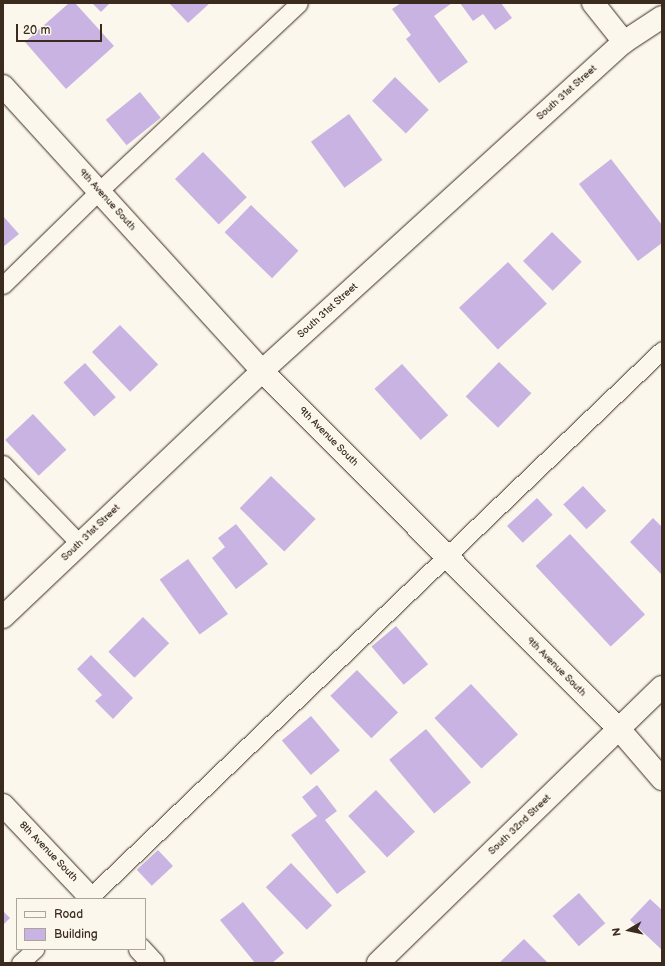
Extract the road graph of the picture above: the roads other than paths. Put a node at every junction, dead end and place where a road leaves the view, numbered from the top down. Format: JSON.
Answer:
{"nodes":[{"id":1,"x":299,"y":3,"type":"edge"},
{"id":2,"x":593,"y":3,"type":"edge"},
{"id":3,"x":662,"y":18,"type":"edge"},
{"id":4,"x":624,"y":42,"type":"junction"},
{"id":5,"x":3,"y":86,"type":"edge"},
{"id":6,"x":99,"y":191,"type":"junction"},
{"id":7,"x":3,"y":285,"type":"edge"},
{"id":8,"x":662,"y":350,"type":"edge"},
{"id":9,"x":262,"y":371,"type":"junction"},
{"id":10,"x":3,"y":464,"type":"edge"},
{"id":11,"x":80,"y":544,"type":"junction"},
{"id":12,"x":447,"y":557,"type":"junction"},
{"id":13,"x":3,"y":617,"type":"edge"},
{"id":14,"x":662,"y":687,"type":"edge"},
{"id":15,"x":619,"y":729,"type":"junction"},
{"id":16,"x":662,"y":779,"type":"edge"},
{"id":17,"x":3,"y":805,"type":"edge"},
{"id":18,"x":90,"y":898,"type":"edge"},
{"id":19,"x":34,"y":950,"type":"edge"},
{"id":20,"x":141,"y":950,"type":"edge"},
{"id":21,"x":20,"y":963,"type":"edge"},
{"id":22,"x":153,"y":963,"type":"edge"},
{"id":23,"x":378,"y":963,"type":"edge"}],
"edges":[{"from":1,"to":6,"type":"lane"},
{"from":2,"to":4,"type":"street"},
{"from":3,"to":4,"type":"street","name":"South 31st Street"},
{"from":4,"to":9,"type":"street","name":"South 31st Street"},
{"from":5,"to":6,"type":"street","name":"9th Avenue South"},
{"from":6,"to":7,"type":"lane"},
{"from":6,"to":9,"type":"street","name":"9th Avenue South"},
{"from":8,"to":12,"type":"lane"},
{"from":9,"to":11,"type":"street","name":"South 31st Street"},
{"from":9,"to":12,"type":"street","name":"9th Avenue South"},
{"from":10,"to":11,"type":"lane"},
{"from":11,"to":13,"type":"street","name":"South 31st Street"},
{"from":12,"to":15,"type":"street","name":"9th Avenue South"},
{"from":12,"to":18,"type":"lane"},
{"from":14,"to":15,"type":"street","name":"South 32nd Street"},
{"from":15,"to":16,"type":"street","name":"9th Avenue South"},
{"from":15,"to":23,"type":"street","name":"South 32nd Street"},
{"from":17,"to":18,"type":"street","name":"8th Avenue South"},
{"from":19,"to":21,"type":"lane"},
{"from":20,"to":22,"type":"street"}]}
